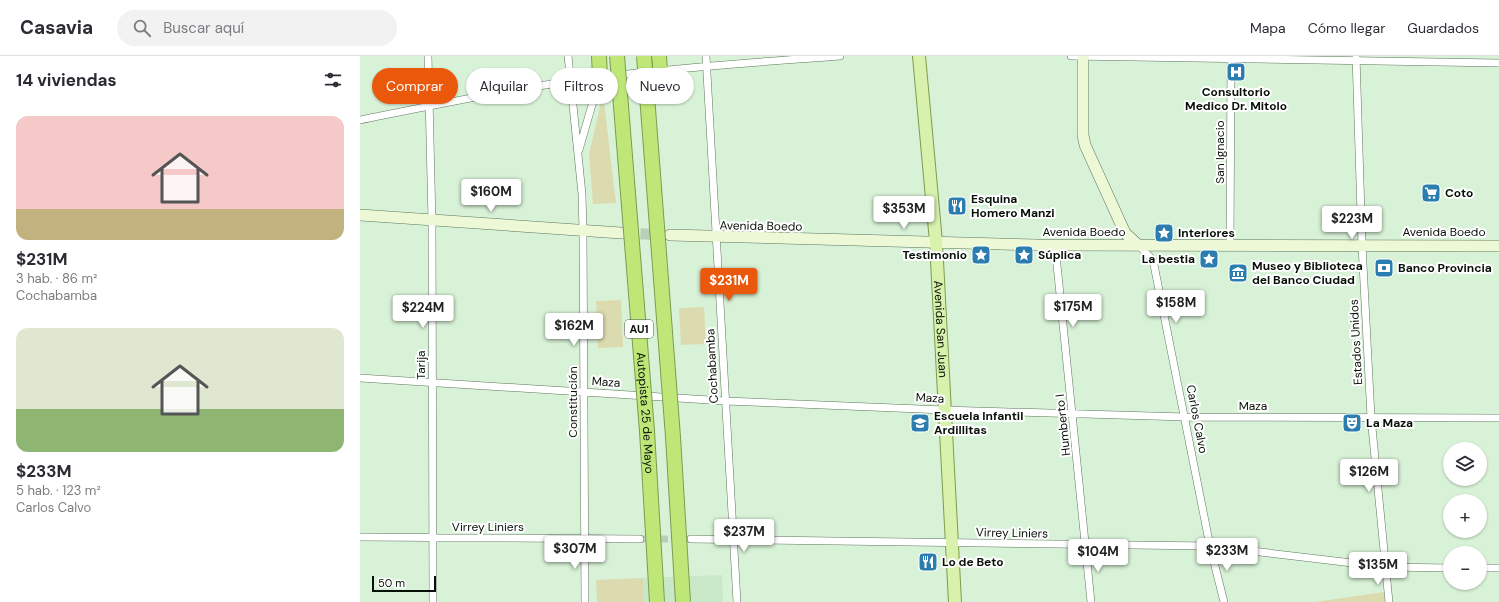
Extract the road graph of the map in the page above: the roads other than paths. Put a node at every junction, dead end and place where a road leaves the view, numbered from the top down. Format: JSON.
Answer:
{"nodes":[{"id":1,"x":428,"y":56,"type":"edge"},
{"id":2,"x":568,"y":56,"type":"edge"},
{"id":3,"x":599,"y":56,"type":"edge"},
{"id":4,"x":617,"y":56,"type":"edge"},
{"id":5,"x":644,"y":56,"type":"edge"},
{"id":6,"x":660,"y":56,"type":"edge"},
{"id":7,"x":706,"y":56,"type":"edge"},
{"id":8,"x":840,"y":56,"type":"edge"},
{"id":9,"x":918,"y":56,"type":"edge"},
{"id":10,"x":1070,"y":56,"type":"edge"},
{"id":11,"x":1083,"y":56,"type":"edge"},
{"id":12,"x":1231,"y":59,"type":"junction"},
{"id":13,"x":1356,"y":59,"type":"edge"},
{"id":14,"x":1499,"y":63,"type":"edge"},
{"id":15,"x":707,"y":65,"type":"junction"},
{"id":16,"x":569,"y":68,"type":"edge"},
{"id":17,"x":600,"y":68,"type":"edge"},
{"id":18,"x":660,"y":68,"type":"edge"},
{"id":19,"x":679,"y":68,"type":"edge"},
{"id":20,"x":550,"y":86,"type":"edge"},
{"id":21,"x":573,"y":104,"type":"edge"},
{"id":22,"x":592,"y":104,"type":"edge"},
{"id":23,"x":430,"y":106,"type":"junction"},
{"id":24,"x":360,"y":120,"type":"edge"},
{"id":25,"x":578,"y":155,"type":"junction"},
{"id":26,"x":360,"y":215,"type":"edge"},
{"id":27,"x":432,"y":221,"type":"junction"},
{"id":28,"x":583,"y":231,"type":"junction"},
{"id":29,"x":621,"y":233,"type":"tunnel mouth"},
{"id":30,"x":670,"y":235,"type":"tunnel mouth"},
{"id":31,"x":717,"y":238,"type":"junction"},
{"id":32,"x":936,"y":242,"type":"junction"},
{"id":33,"x":1055,"y":245,"type":"junction"},
{"id":34,"x":1362,"y":245,"type":"junction"},
{"id":35,"x":1138,"y":246,"type":"junction"},
{"id":36,"x":1230,"y":246,"type":"junction"},
{"id":37,"x":1499,"y":246,"type":"edge"},
{"id":38,"x":360,"y":378,"type":"edge"},
{"id":39,"x":432,"y":382,"type":"junction"},
{"id":40,"x":584,"y":391,"type":"junction"},
{"id":41,"x":725,"y":402,"type":"junction"},
{"id":42,"x":944,"y":410,"type":"junction"},
{"id":43,"x":1072,"y":413,"type":"junction"},
{"id":44,"x":1186,"y":417,"type":"junction"},
{"id":45,"x":1371,"y":417,"type":"junction"},
{"id":46,"x":1499,"y":418,"type":"edge"},
{"id":47,"x":360,"y":537,"type":"edge"},
{"id":48,"x":432,"y":538,"type":"junction"},
{"id":49,"x":584,"y":538,"type":"junction"},
{"id":50,"x":640,"y":539,"type":"tunnel mouth"},
{"id":51,"x":691,"y":539,"type":"tunnel mouth"},
{"id":52,"x":733,"y":539,"type":"junction"},
{"id":53,"x":952,"y":543,"type":"junction"},
{"id":54,"x":1086,"y":546,"type":"junction"},
{"id":55,"x":1210,"y":546,"type":"junction"},
{"id":56,"x":1386,"y":568,"type":"junction"},
{"id":57,"x":1443,"y":568,"type":"edge"},
{"id":58,"x":1487,"y":568,"type":"edge"},
{"id":59,"x":1499,"y":568,"type":"edge"},
{"id":60,"x":433,"y":602,"type":"edge"},
{"id":61,"x":585,"y":602,"type":"edge"},
{"id":62,"x":658,"y":602,"type":"edge"},
{"id":63,"x":683,"y":602,"type":"edge"},
{"id":64,"x":737,"y":602,"type":"edge"},
{"id":65,"x":955,"y":602,"type":"edge"},
{"id":66,"x":1091,"y":602,"type":"edge"},
{"id":67,"x":1224,"y":602,"type":"edge"},
{"id":68,"x":1389,"y":602,"type":"edge"}],
"edges":[{"from":1,"to":23,"type":"street","name":"Tarija"},
{"from":2,"to":16,"type":"street","name":"Constitución"},
{"from":3,"to":17,"type":"highway"},
{"from":4,"to":62,"type":"highway","name":"Autopista 25 de Mayo","number":"AU1","bridge":true},
{"from":5,"to":63,"type":"highway","number":"AU1","bridge":true},
{"from":6,"to":18,"type":"highway"},
{"from":7,"to":15,"type":"street","name":"Cochabamba"},
{"from":8,"to":15,"type":"street"},
{"from":9,"to":32,"type":"main road","name":"Avenida San Juan"},
{"from":10,"to":11,"type":"street"},
{"from":11,"to":12,"type":"street"},
{"from":11,"to":35,"type":"main road"},
{"from":12,"to":13,"type":"street"},
{"from":12,"to":36,"type":"street","name":"San Ignacio"},
{"from":13,"to":14,"type":"street"},
{"from":13,"to":34,"type":"street","name":"Estados Unidos"},
{"from":15,"to":19,"type":"street"},
{"from":15,"to":31,"type":"street","name":"Cochabamba"},
{"from":20,"to":23,"type":"street"},
{"from":21,"to":25,"type":"street","name":"Constitución"},
{"from":22,"to":25,"type":"street","name":"Constitución"},
{"from":23,"to":24,"type":"street"},
{"from":23,"to":27,"type":"street","name":"Tarija"},
{"from":25,"to":28,"type":"street","name":"Constitución"},
{"from":26,"to":27,"type":"main road"},
{"from":27,"to":28,"type":"main road"},
{"from":27,"to":39,"type":"street","name":"Tarija"},
{"from":28,"to":29,"type":"main road"},
{"from":28,"to":40,"type":"street","name":"Constitución"},
{"from":30,"to":31,"type":"main road","name":"Avenida Boedo"},
{"from":31,"to":32,"type":"main road","name":"Avenida Boedo"},
{"from":31,"to":41,"type":"street","name":"Cochabamba"},
{"from":32,"to":33,"type":"main road","name":"Avenida Boedo"},
{"from":32,"to":42,"type":"main road","name":"Avenida San Juan"},
{"from":33,"to":35,"type":"main road","name":"Avenida Boedo"},
{"from":33,"to":43,"type":"street","name":"Humberto I"},
{"from":34,"to":36,"type":"main road","name":"Avenida Boedo"},
{"from":34,"to":37,"type":"main road","name":"Avenida Boedo"},
{"from":34,"to":45,"type":"street","name":"Estados Unidos"},
{"from":35,"to":36,"type":"main road","name":"Avenida Boedo"},
{"from":35,"to":44,"type":"street","name":"Carlos Calvo"},
{"from":38,"to":39,"type":"street","name":"Maza"},
{"from":39,"to":40,"type":"street","name":"Maza"},
{"from":39,"to":48,"type":"street","name":"Tarija"},
{"from":40,"to":41,"type":"street","name":"Maza"},
{"from":40,"to":49,"type":"street","name":"Constitución"},
{"from":41,"to":42,"type":"street","name":"Maza"},
{"from":41,"to":52,"type":"street","name":"Cochabamba"},
{"from":42,"to":43,"type":"street","name":"Maza"},
{"from":42,"to":53,"type":"main road","name":"Avenida San Juan"},
{"from":43,"to":44,"type":"street","name":"Maza"},
{"from":43,"to":54,"type":"street","name":"Humberto I"},
{"from":44,"to":45,"type":"street","name":"Maza"},
{"from":44,"to":55,"type":"street","name":"Carlos Calvo"},
{"from":45,"to":46,"type":"street","name":"Maza"},
{"from":45,"to":56,"type":"street","name":"Estados Unidos"},
{"from":47,"to":48,"type":"street","name":"Virrey Liniers"},
{"from":48,"to":49,"type":"street","name":"Virrey Liniers"},
{"from":48,"to":60,"type":"street","name":"Tarija"},
{"from":49,"to":50,"type":"street","name":"Virrey Liniers"},
{"from":49,"to":61,"type":"street","name":"Constitución"},
{"from":51,"to":52,"type":"street","name":"Virrey Liniers"},
{"from":52,"to":53,"type":"street","name":"Virrey Liniers"},
{"from":52,"to":64,"type":"street","name":"Cochabamba"},
{"from":53,"to":54,"type":"street","name":"Virrey Liniers"},
{"from":53,"to":65,"type":"main road","name":"Avenida San Juan"},
{"from":54,"to":55,"type":"street","name":"Virrey Liniers"},
{"from":54,"to":66,"type":"street","name":"Humberto I"},
{"from":55,"to":56,"type":"street","name":"Virrey Liniers"},
{"from":55,"to":67,"type":"street","name":"Carlos Calvo"},
{"from":56,"to":57,"type":"street","name":"Virrey Liniers"},
{"from":56,"to":68,"type":"street","name":"Estados Unidos"},
{"from":58,"to":59,"type":"street"}]}
